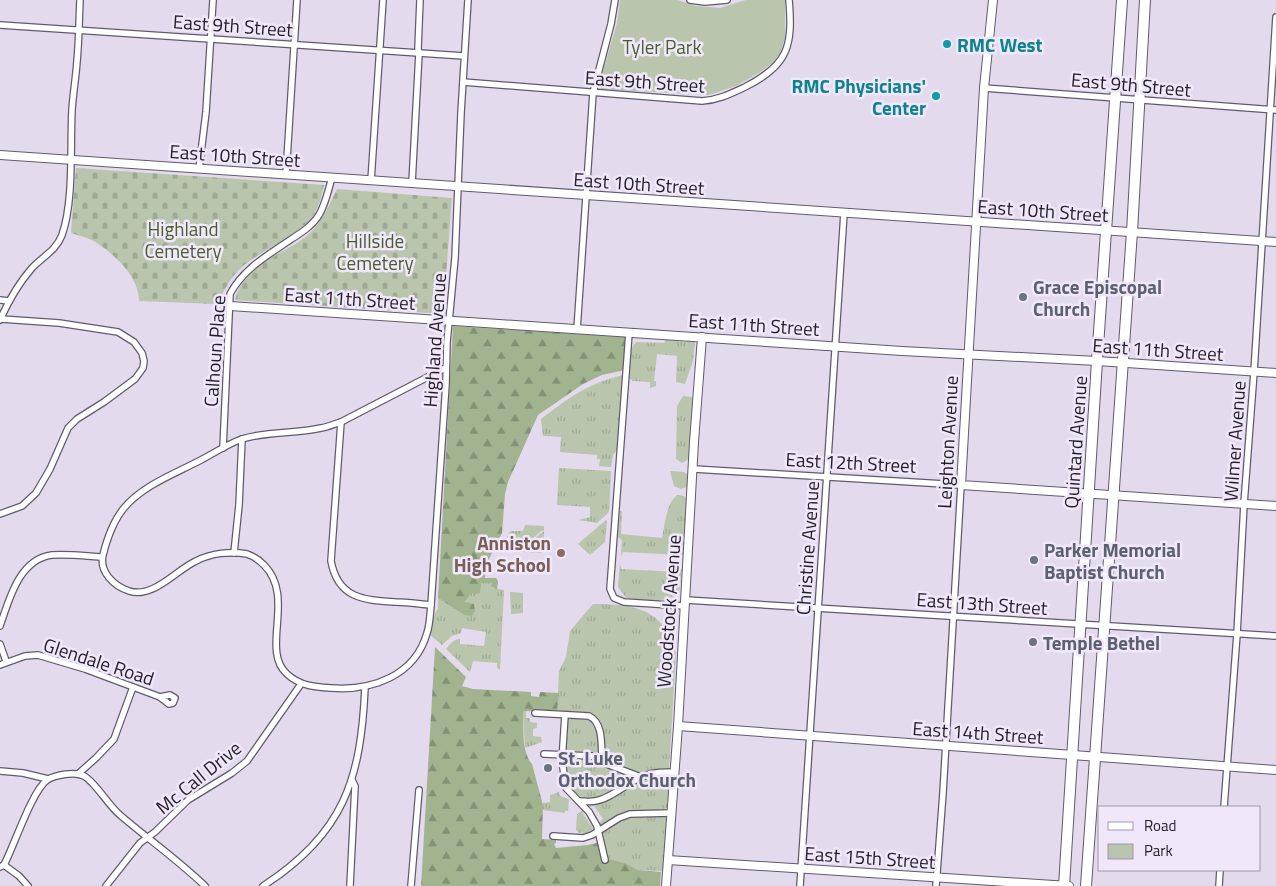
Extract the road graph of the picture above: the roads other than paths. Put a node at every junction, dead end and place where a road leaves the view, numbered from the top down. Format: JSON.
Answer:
{"nodes":[{"id":1,"x":80,"y":0,"type":"edge"},
{"id":2,"x":212,"y":0,"type":"edge"},
{"id":3,"x":297,"y":0,"type":"edge"},
{"id":4,"x":383,"y":0,"type":"edge"},
{"id":5,"x":420,"y":0,"type":"edge"},
{"id":6,"x":468,"y":0,"type":"edge"},
{"id":7,"x":615,"y":0,"type":"edge"},
{"id":8,"x":690,"y":0,"type":"edge"},
{"id":9,"x":727,"y":0,"type":"edge"},
{"id":10,"x":789,"y":0,"type":"edge"},
{"id":11,"x":993,"y":0,"type":"edge"},
{"id":12,"x":1122,"y":0,"type":"edge"},
{"id":13,"x":1145,"y":0,"type":"edge"},
{"id":14,"x":1276,"y":17,"type":"edge"},
{"id":15,"x":0,"y":26,"type":"edge"},
{"id":16,"x":79,"y":30,"type":"junction"},
{"id":17,"x":211,"y":40,"type":"junction"},
{"id":18,"x":295,"y":44,"type":"junction"},
{"id":19,"x":380,"y":50,"type":"junction"},
{"id":20,"x":420,"y":53,"type":"junction"},
{"id":21,"x":464,"y":56,"type":"junction"},
{"id":22,"x":463,"y":82,"type":"junction"},
{"id":23,"x":984,"y":88,"type":"junction"},
{"id":24,"x":593,"y":93,"type":"junction"},
{"id":25,"x":1116,"y":98,"type":"junction"},
{"id":26,"x":1139,"y":100,"type":"junction"},
{"id":27,"x":1273,"y":110,"type":"edge"},
{"id":28,"x":0,"y":155,"type":"edge"},
{"id":29,"x":70,"y":160,"type":"junction"},
{"id":30,"x":200,"y":169,"type":"junction"},
{"id":31,"x":286,"y":175,"type":"junction"},
{"id":32,"x":332,"y":178,"type":"junction"},
{"id":33,"x":371,"y":180,"type":"junction"},
{"id":34,"x":412,"y":183,"type":"junction"},
{"id":35,"x":458,"y":186,"type":"junction"},
{"id":36,"x":586,"y":195,"type":"junction"},
{"id":37,"x":844,"y":213,"type":"junction"},
{"id":38,"x":976,"y":222,"type":"junction"},
{"id":39,"x":1107,"y":231,"type":"junction"},
{"id":40,"x":1132,"y":232,"type":"junction"},
{"id":41,"x":1261,"y":241,"type":"junction"},
{"id":42,"x":1276,"y":242,"type":"edge"},
{"id":43,"x":0,"y":300,"type":"edge"},
{"id":44,"x":9,"y":301,"type":"junction"},
{"id":45,"x":230,"y":306,"type":"junction"},
{"id":46,"x":0,"y":320,"type":"edge"},
{"id":47,"x":450,"y":321,"type":"junction"},
{"id":48,"x":577,"y":330,"type":"junction"},
{"id":49,"x":629,"y":333,"type":"junction"},
{"id":50,"x":702,"y":337,"type":"junction"},
{"id":51,"x":835,"y":346,"type":"junction"},
{"id":52,"x":968,"y":354,"type":"junction"},
{"id":53,"x":1097,"y":361,"type":"junction"},
{"id":54,"x":1122,"y":363,"type":"junction"},
{"id":55,"x":445,"y":368,"type":"junction"},
{"id":56,"x":1254,"y":372,"type":"junction"},
{"id":57,"x":1276,"y":373,"type":"edge"},
{"id":58,"x":340,"y":422,"type":"junction"},
{"id":59,"x":242,"y":439,"type":"junction"},
{"id":60,"x":223,"y":448,"type":"junction"},
{"id":61,"x":694,"y":469,"type":"junction"},
{"id":62,"x":827,"y":477,"type":"junction"},
{"id":63,"x":961,"y":485,"type":"junction"},
{"id":64,"x":1089,"y":493,"type":"junction"},
{"id":65,"x":1113,"y":494,"type":"junction"},
{"id":66,"x":1244,"y":504,"type":"junction"},
{"id":67,"x":1276,"y":506,"type":"edge"},
{"id":68,"x":0,"y":514,"type":"edge"},
{"id":69,"x":234,"y":552,"type":"junction"},
{"id":70,"x":102,"y":557,"type":"junction"},
{"id":71,"x":686,"y":603,"type":"junction"},
{"id":72,"x":431,"y":605,"type":"junction"},
{"id":73,"x":818,"y":608,"type":"junction"},
{"id":74,"x":953,"y":616,"type":"junction"},
{"id":75,"x":1081,"y":624,"type":"junction"},
{"id":76,"x":1103,"y":625,"type":"junction"},
{"id":77,"x":0,"y":626,"type":"edge"},
{"id":78,"x":1237,"y":634,"type":"junction"},
{"id":79,"x":1276,"y":636,"type":"edge"},
{"id":80,"x":0,"y":644,"type":"edge"},
{"id":81,"x":6,"y":662,"type":"junction"},
{"id":82,"x":0,"y":665,"type":"edge"},
{"id":83,"x":301,"y":684,"type":"junction"},
{"id":84,"x":133,"y":687,"type":"junction"},
{"id":85,"x":365,"y":687,"type":"junction"},
{"id":86,"x":160,"y":697,"type":"dead end"},
{"id":87,"x":536,"y":713,"type":"dead end"},
{"id":88,"x":565,"y":715,"type":"junction"},
{"id":89,"x":678,"y":726,"type":"junction"},
{"id":90,"x":809,"y":736,"type":"junction"},
{"id":91,"x":946,"y":746,"type":"junction"},
{"id":92,"x":544,"y":754,"type":"dead end"},
{"id":93,"x":562,"y":754,"type":"junction"},
{"id":94,"x":1072,"y":755,"type":"junction"},
{"id":95,"x":1094,"y":756,"type":"junction"},
{"id":96,"x":602,"y":761,"type":"junction"},
{"id":97,"x":1227,"y":766,"type":"junction"},
{"id":98,"x":1276,"y":770,"type":"edge"},
{"id":99,"x":0,"y":771,"type":"edge"},
{"id":100,"x":675,"y":772,"type":"junction"},
{"id":101,"x":78,"y":774,"type":"junction"},
{"id":102,"x":641,"y":777,"type":"junction"},
{"id":103,"x":48,"y":779,"type":"junction"},
{"id":104,"x":352,"y":780,"type":"junction"},
{"id":105,"x":419,"y":790,"type":"dead end"},
{"id":106,"x":579,"y":801,"type":"junction"},
{"id":107,"x":1224,"y":806,"type":"edge"},
{"id":108,"x":672,"y":813,"type":"junction"},
{"id":109,"x":598,"y":831,"type":"junction"},
{"id":110,"x":553,"y":836,"type":"dead end"},
{"id":111,"x":148,"y":837,"type":"junction"},
{"id":112,"x":605,"y":860,"type":"dead end"},
{"id":113,"x":668,"y":860,"type":"junction"},
{"id":114,"x":2,"y":866,"type":"edge"},
{"id":115,"x":800,"y":869,"type":"junction"},
{"id":116,"x":1220,"y":871,"type":"edge"},
{"id":117,"x":937,"y":882,"type":"edge"},
{"id":118,"x":28,"y":886,"type":"edge"},
{"id":119,"x":106,"y":886,"type":"edge"},
{"id":120,"x":205,"y":886,"type":"edge"},
{"id":121,"x":263,"y":886,"type":"edge"},
{"id":122,"x":350,"y":886,"type":"edge"},
{"id":123,"x":411,"y":886,"type":"edge"},
{"id":124,"x":666,"y":886,"type":"edge"},
{"id":125,"x":800,"y":886,"type":"edge"},
{"id":126,"x":1064,"y":886,"type":"edge"},
{"id":127,"x":1069,"y":886,"type":"edge"},
{"id":128,"x":1086,"y":886,"type":"edge"},
{"id":129,"x":1220,"y":886,"type":"edge"}],
"edges":[{"from":1,"to":16,"type":"street"},
{"from":2,"to":17,"type":"street"},
{"from":3,"to":18,"type":"street"},
{"from":4,"to":19,"type":"street"},
{"from":5,"to":20,"type":"street"},
{"from":6,"to":21,"type":"street","name":"Highland Avenue"},
{"from":7,"to":24,"type":"street"},
{"from":8,"to":9,"type":"street"},
{"from":10,"to":24,"type":"street","name":"East 9th Street"},
{"from":11,"to":23,"type":"street","name":"Leighton Avenue"},
{"from":12,"to":25,"type":"highway","name":"Quintard Avenue"},
{"from":13,"to":26,"type":"highway"},
{"from":14,"to":27,"type":"street","name":"Wilmer Avenue"},
{"from":15,"to":16,"type":"street","name":"East 9th Street"},
{"from":16,"to":17,"type":"street","name":"East 9th Street"},
{"from":16,"to":29,"type":"street"},
{"from":17,"to":18,"type":"street","name":"East 9th Street"},
{"from":17,"to":30,"type":"street"},
{"from":18,"to":19,"type":"street","name":"East 9th Street"},
{"from":18,"to":31,"type":"street"},
{"from":19,"to":20,"type":"street","name":"East 9th Street"},
{"from":19,"to":33,"type":"street"},
{"from":20,"to":21,"type":"street","name":"East 9th Street"},
{"from":20,"to":34,"type":"street"},
{"from":21,"to":22,"type":"street","name":"Highland Avenue"},
{"from":22,"to":24,"type":"street","name":"East 9th Street"},
{"from":22,"to":35,"type":"street","name":"Highland Avenue"},
{"from":23,"to":25,"type":"street","name":"East 9th Street"},
{"from":23,"to":38,"type":"street","name":"Leighton Avenue"},
{"from":24,"to":36,"type":"street"},
{"from":25,"to":26,"type":"street","name":"East 9th Street"},
{"from":25,"to":39,"type":"highway","name":"Quintard Avenue"},
{"from":26,"to":27,"type":"street","name":"East 9th Street"},
{"from":26,"to":40,"type":"highway"},
{"from":27,"to":41,"type":"street","name":"Wilmer Avenue"},
{"from":28,"to":29,"type":"street","name":"East 10th Street"},
{"from":29,"to":30,"type":"street","name":"East 10th Street"},
{"from":29,"to":44,"type":"street"},
{"from":30,"to":31,"type":"street","name":"East 10th Street"},
{"from":31,"to":32,"type":"street","name":"East 10th Street"},
{"from":32,"to":33,"type":"street","name":"East 10th Street"},
{"from":32,"to":45,"type":"street","name":"Calhoun Place"},
{"from":33,"to":34,"type":"street","name":"East 10th Street"},
{"from":34,"to":35,"type":"street","name":"East 10th Street"},
{"from":35,"to":36,"type":"street","name":"East 10th Street"},
{"from":35,"to":47,"type":"street","name":"Highland Avenue"},
{"from":36,"to":37,"type":"street","name":"East 10th Street"},
{"from":36,"to":48,"type":"street"},
{"from":37,"to":38,"type":"street","name":"East 10th Street"},
{"from":37,"to":51,"type":"street","name":"Christine Avenue"},
{"from":38,"to":39,"type":"street","name":"East 10th Street"},
{"from":38,"to":52,"type":"street","name":"Leighton Avenue"},
{"from":39,"to":40,"type":"street","name":"East 10th Street"},
{"from":39,"to":53,"type":"highway","name":"Quintard Avenue"},
{"from":40,"to":41,"type":"street","name":"East 10th Street"},
{"from":40,"to":54,"type":"highway"},
{"from":41,"to":42,"type":"street","name":"East 10th Street"},
{"from":41,"to":56,"type":"street","name":"Wilmer Avenue"},
{"from":43,"to":44,"type":"street"},
{"from":44,"to":46,"type":"street"},
{"from":45,"to":47,"type":"street","name":"East 11th Street"},
{"from":45,"to":60,"type":"street","name":"Calhoun Place"},
{"from":46,"to":68,"type":"street"},
{"from":47,"to":48,"type":"street","name":"East 11th Street"},
{"from":47,"to":55,"type":"street","name":"Highland Avenue"},
{"from":48,"to":49,"type":"street","name":"East 11th Street"},
{"from":49,"to":50,"type":"street","name":"East 11th Street"},
{"from":49,"to":71,"type":"street","name":"East 13th Street"},
{"from":50,"to":51,"type":"street","name":"East 11th Street"},
{"from":50,"to":61,"type":"street","name":"Woodstock Avenue"},
{"from":51,"to":52,"type":"street","name":"East 11th Street"},
{"from":51,"to":62,"type":"street","name":"Christine Avenue"},
{"from":52,"to":53,"type":"street","name":"East 11th Street"},
{"from":52,"to":63,"type":"street","name":"Leighton Avenue"},
{"from":53,"to":54,"type":"street","name":"East 11th Street"},
{"from":53,"to":64,"type":"highway","name":"Quintard Avenue"},
{"from":54,"to":56,"type":"street","name":"East 11th Street"},
{"from":54,"to":65,"type":"highway"},
{"from":55,"to":58,"type":"street"},
{"from":55,"to":72,"type":"street","name":"Highland Avenue"},
{"from":56,"to":57,"type":"street","name":"East 11th Street"},
{"from":56,"to":66,"type":"street","name":"Wilmer Avenue"},
{"from":58,"to":59,"type":"street"},
{"from":58,"to":72,"type":"street"},
{"from":59,"to":60,"type":"street"},
{"from":59,"to":69,"type":"street"},
{"from":60,"to":70,"type":"street"},
{"from":61,"to":62,"type":"street","name":"East 12th Street"},
{"from":61,"to":71,"type":"street","name":"Woodstock Avenue"},
{"from":62,"to":63,"type":"street","name":"East 12th Street"},
{"from":62,"to":73,"type":"street","name":"Christine Avenue"},
{"from":63,"to":64,"type":"street","name":"East 12th Street"},
{"from":63,"to":74,"type":"street","name":"Leighton Avenue"},
{"from":64,"to":65,"type":"street","name":"East 12th Street"},
{"from":64,"to":75,"type":"highway","name":"Quintard Avenue"},
{"from":65,"to":66,"type":"street","name":"East 12th Street"},
{"from":65,"to":76,"type":"highway"},
{"from":66,"to":67,"type":"street","name":"East 12th Street"},
{"from":66,"to":78,"type":"street","name":"Wilmer Avenue"},
{"from":69,"to":70,"type":"street"},
{"from":69,"to":83,"type":"street"},
{"from":70,"to":77,"type":"street"},
{"from":71,"to":73,"type":"street","name":"East 13th Street"},
{"from":71,"to":89,"type":"street","name":"Woodstock Avenue"},
{"from":72,"to":85,"type":"street","name":"Highland Avenue"},
{"from":73,"to":74,"type":"street","name":"East 13th Street"},
{"from":73,"to":90,"type":"street","name":"Christine Avenue"},
{"from":74,"to":75,"type":"street","name":"East 13th Street"},
{"from":74,"to":91,"type":"street","name":"Leighton Avenue"},
{"from":75,"to":76,"type":"street","name":"East 13th Street"},
{"from":75,"to":94,"type":"highway","name":"Quintard Avenue"},
{"from":76,"to":78,"type":"street","name":"East 13th Street"},
{"from":76,"to":95,"type":"highway"},
{"from":78,"to":79,"type":"street","name":"East 13th Street"},
{"from":78,"to":97,"type":"street","name":"Wilmer Avenue"},
{"from":80,"to":81,"type":"street"},
{"from":81,"to":82,"type":"street","name":"Glendale Road"},
{"from":81,"to":84,"type":"street","name":"Glendale Road"},
{"from":83,"to":85,"type":"street","name":"Highland Avenue"},
{"from":83,"to":111,"type":"street","name":"Mc Call Drive"},
{"from":84,"to":86,"type":"street","name":"Glendale Road"},
{"from":84,"to":101,"type":"street"},
{"from":85,"to":104,"type":"street"},
{"from":87,"to":88,"type":"street"},
{"from":88,"to":93,"type":"street"},
{"from":88,"to":96,"type":"street"},
{"from":89,"to":90,"type":"street","name":"East 14th Street"},
{"from":89,"to":100,"type":"street","name":"Woodstock Avenue"},
{"from":90,"to":91,"type":"street","name":"East 14th Street"},
{"from":90,"to":115,"type":"street","name":"Christine Avenue"},
{"from":91,"to":94,"type":"street","name":"East 14th Street"},
{"from":91,"to":117,"type":"street","name":"Leighton Avenue"},
{"from":92,"to":93,"type":"street"},
{"from":93,"to":96,"type":"street"},
{"from":93,"to":106,"type":"street"},
{"from":94,"to":95,"type":"street","name":"East 14th Street"},
{"from":94,"to":126,"type":"highway","name":"Quintard Avenue"},
{"from":95,"to":97,"type":"street","name":"East 14th Street"},
{"from":95,"to":128,"type":"highway"},
{"from":96,"to":102,"type":"street"},
{"from":97,"to":98,"type":"street","name":"East 14th Street"},
{"from":97,"to":107,"type":"street","name":"Wilmer Avenue"},
{"from":99,"to":103,"type":"street"},
{"from":100,"to":102,"type":"street"},
{"from":100,"to":108,"type":"street","name":"Woodstock Avenue"},
{"from":101,"to":103,"type":"street"},
{"from":101,"to":111,"type":"street"},
{"from":102,"to":106,"type":"street"},
{"from":103,"to":114,"type":"street"},
{"from":104,"to":121,"type":"street"},
{"from":104,"to":122,"type":"street"},
{"from":105,"to":123,"type":"street"},
{"from":106,"to":109,"type":"street"},
{"from":108,"to":109,"type":"street"},
{"from":108,"to":113,"type":"street","name":"Woodstock Avenue"},
{"from":109,"to":110,"type":"street"},
{"from":109,"to":112,"type":"street"},
{"from":111,"to":119,"type":"street","name":"Mc Call Drive"},
{"from":111,"to":120,"type":"street"},
{"from":113,"to":115,"type":"street","name":"East 15th Street"},
{"from":113,"to":124,"type":"street","name":"Woodstock Avenue"},
{"from":114,"to":118,"type":"street"},
{"from":115,"to":117,"type":"street","name":"East 15th Street"},
{"from":115,"to":125,"type":"street","name":"Christine Avenue"},
{"from":116,"to":129,"type":"street"},
{"from":117,"to":126,"type":"street","name":"East 15th Street"},
{"from":126,"to":127,"type":"street","name":"East 15th Street"}]}
